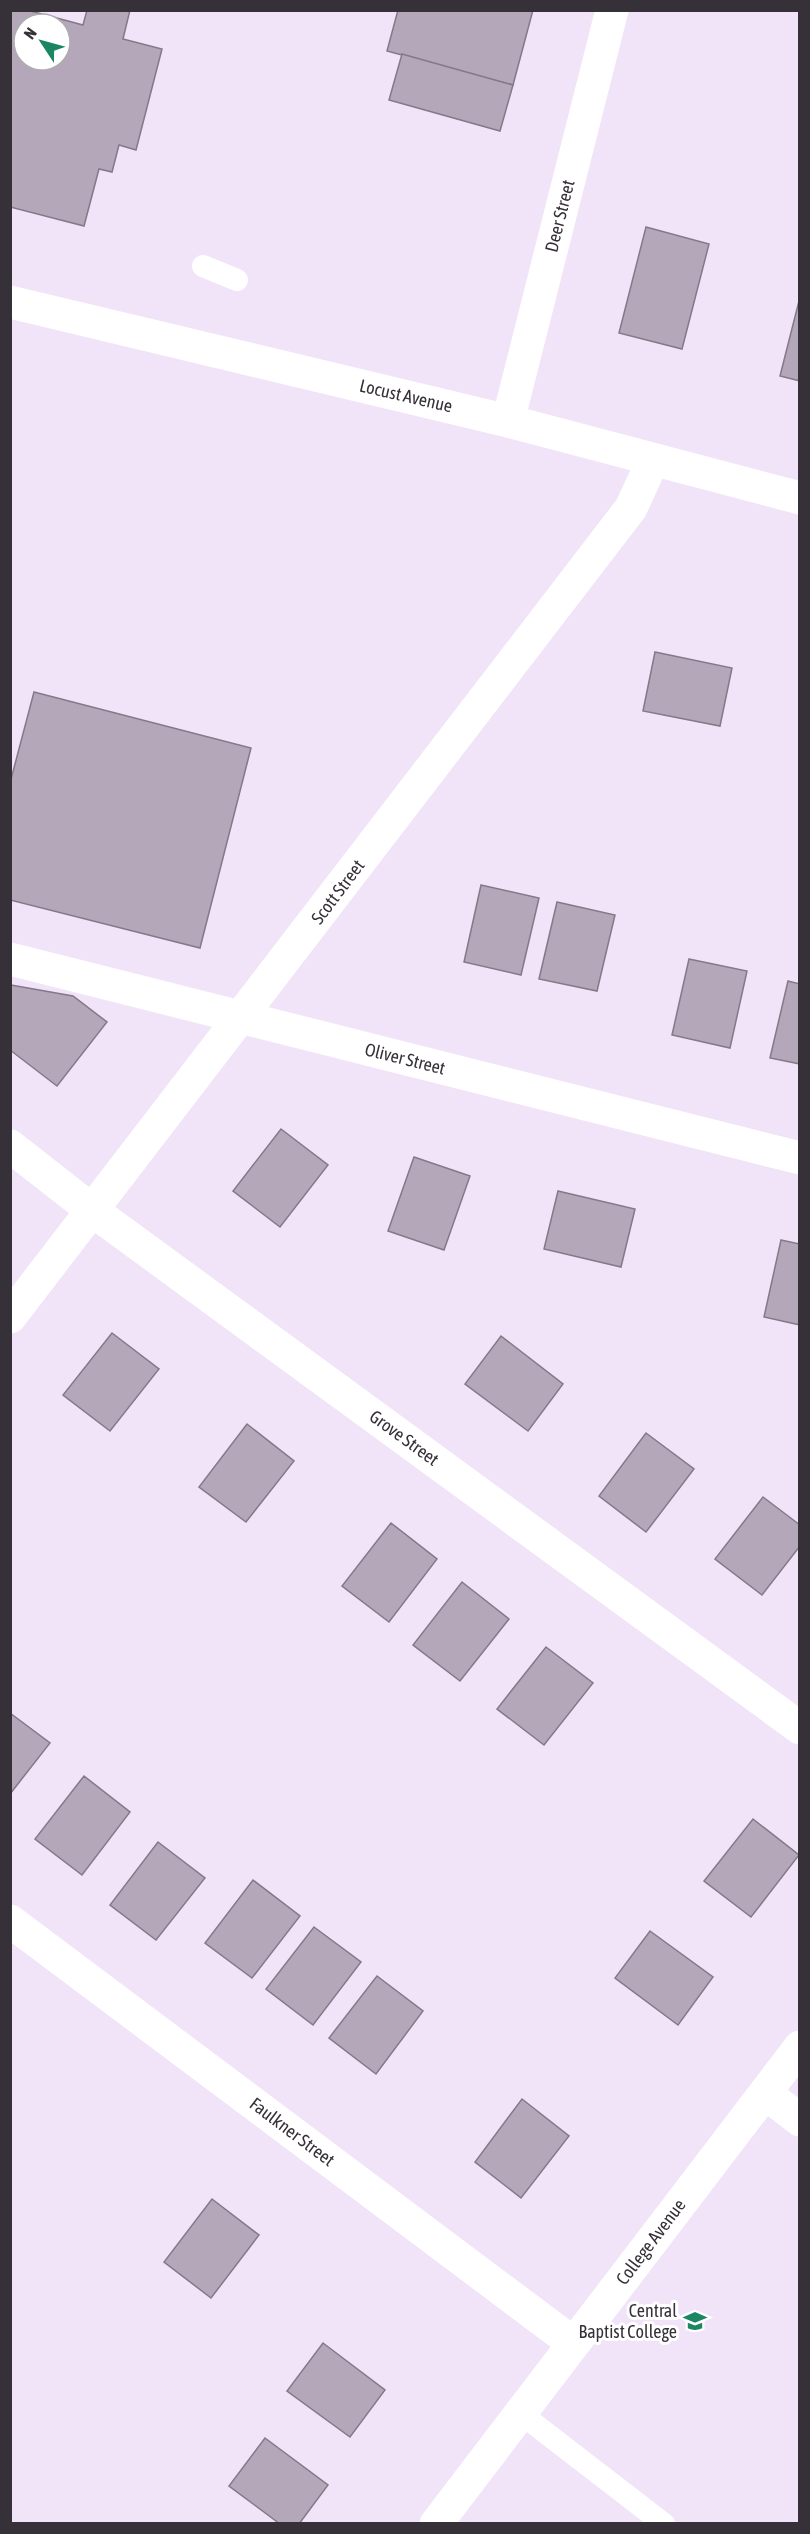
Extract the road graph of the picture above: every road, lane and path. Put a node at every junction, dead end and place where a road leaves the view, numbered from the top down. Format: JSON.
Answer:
{"nodes":[{"id":1,"x":612,"y":10,"type":"edge"},
{"id":2,"x":203,"y":266,"type":"dead end"},
{"id":3,"x":237,"y":280,"type":"dead end"},
{"id":4,"x":10,"y":302,"type":"edge"},
{"id":5,"x":508,"y":421,"type":"junction"},
{"id":6,"x":653,"y":460,"type":"junction"},
{"id":7,"x":800,"y":498,"type":"edge"},
{"id":8,"x":10,"y":959,"type":"edge"},
{"id":9,"x":241,"y":1018,"type":"junction"},
{"id":10,"x":10,"y":1146,"type":"edge"},
{"id":11,"x":800,"y":1158,"type":"edge"},
{"id":12,"x":93,"y":1211,"type":"junction"},
{"id":13,"x":10,"y":1317,"type":"edge"},
{"id":14,"x":800,"y":1728,"type":"edge"},
{"id":15,"x":10,"y":1922,"type":"edge"},
{"id":16,"x":800,"y":2047,"type":"edge"},
{"id":17,"x":765,"y":2093,"type":"junction"},
{"id":18,"x":800,"y":2120,"type":"edge"},
{"id":19,"x":573,"y":2343,"type":"junction"},
{"id":20,"x":520,"y":2413,"type":"junction"},
{"id":21,"x":436,"y":2523,"type":"edge"},
{"id":22,"x":664,"y":2523,"type":"edge"}],
"edges":[{"from":1,"to":5,"type":"street","name":"Deer Street"},
{"from":2,"to":3,"type":"lane"},
{"from":4,"to":5,"type":"street","name":"Locust Avenue"},
{"from":5,"to":6,"type":"street","name":"Locust Avenue"},
{"from":6,"to":7,"type":"street","name":"Locust Avenue"},
{"from":6,"to":9,"type":"street","name":"Scott Street"},
{"from":8,"to":9,"type":"street","name":"Oliver Street"},
{"from":9,"to":11,"type":"street","name":"Oliver Street"},
{"from":9,"to":12,"type":"street","name":"Scott Street"},
{"from":10,"to":12,"type":"street","name":"Grove Street"},
{"from":12,"to":13,"type":"street","name":"Scott Street"},
{"from":12,"to":14,"type":"street","name":"Grove Street"},
{"from":15,"to":19,"type":"street","name":"Faulkner Street"},
{"from":16,"to":17,"type":"street","name":"College Avenue"},
{"from":17,"to":18,"type":"street"},
{"from":17,"to":19,"type":"street","name":"College Avenue"},
{"from":19,"to":20,"type":"street","name":"College Avenue"},
{"from":20,"to":21,"type":"street","name":"College Avenue"},
{"from":20,"to":22,"type":"lane"}]}
